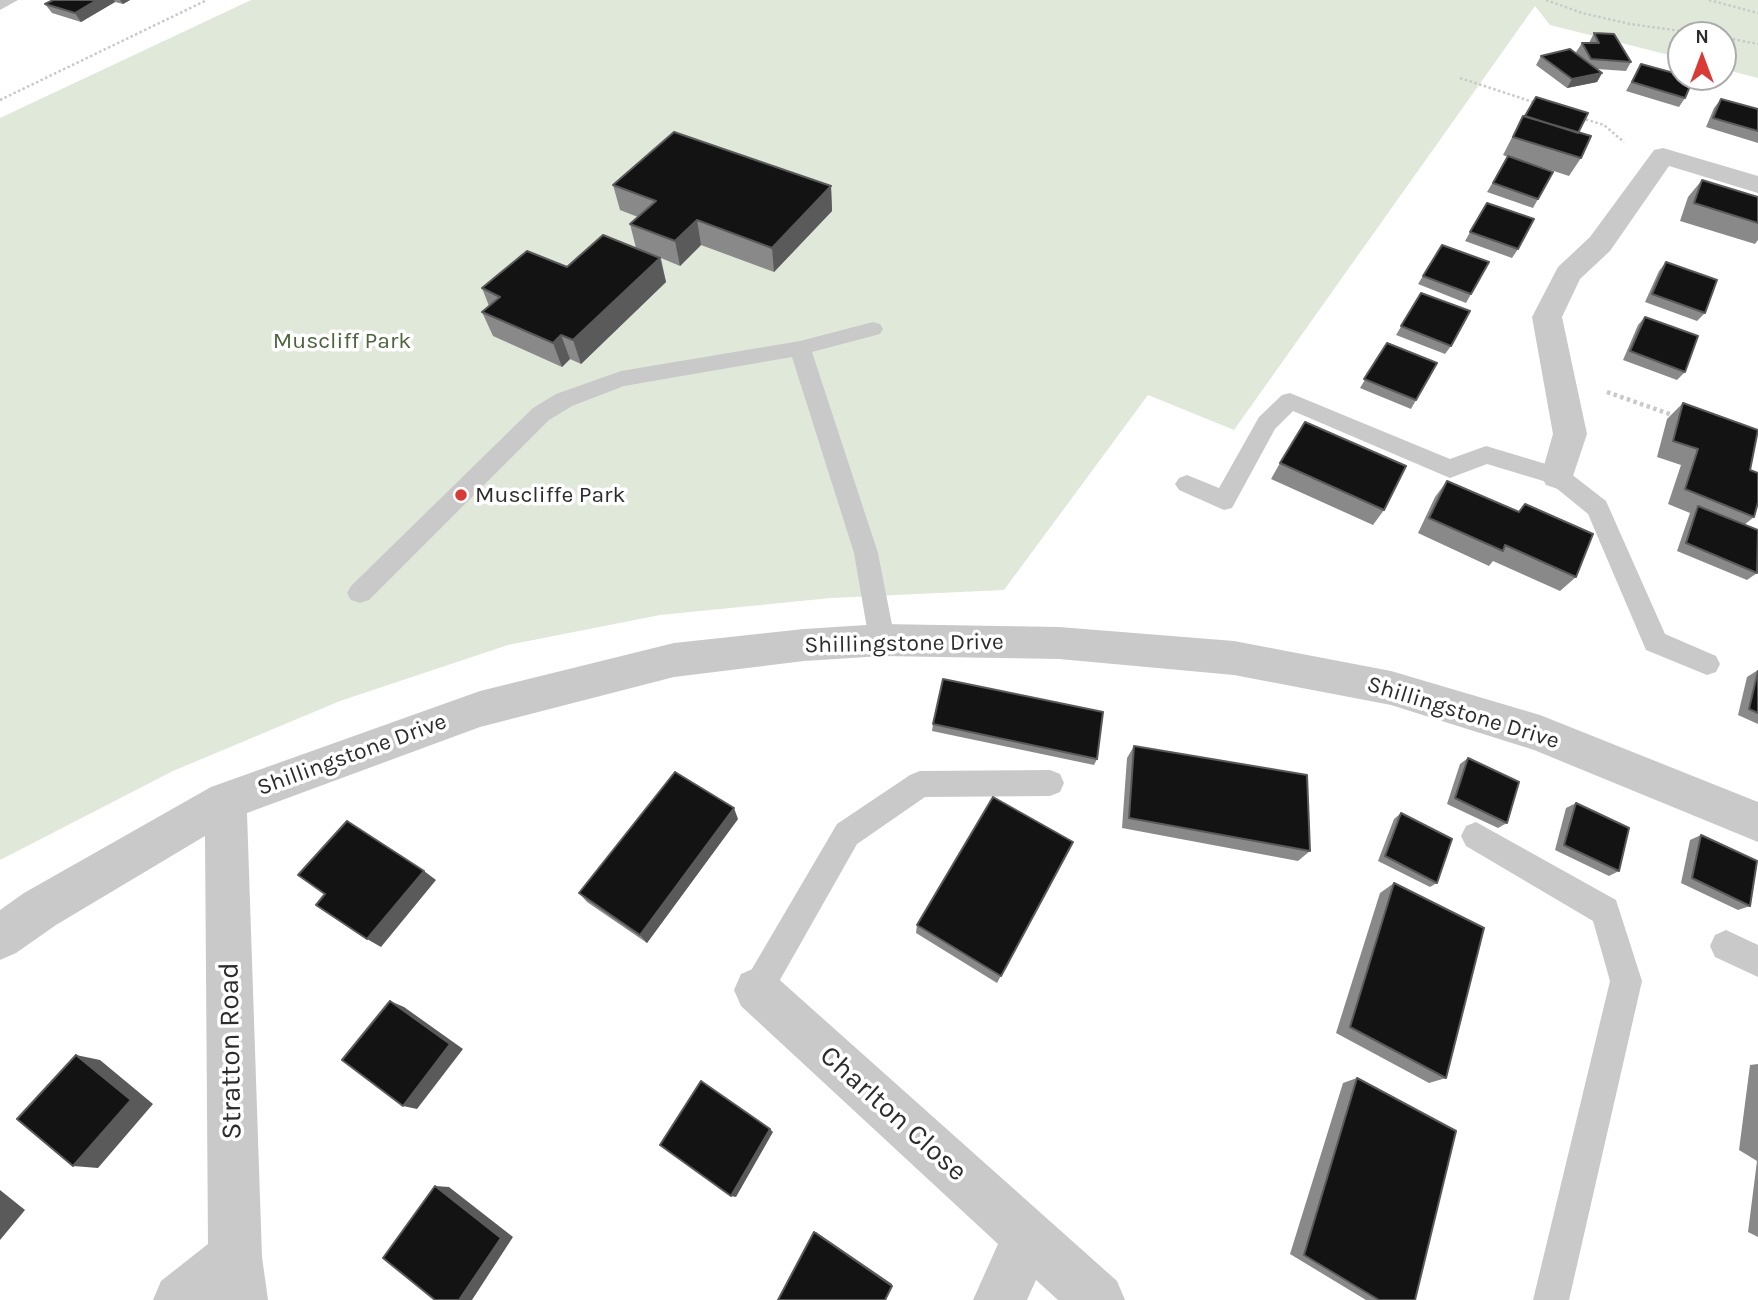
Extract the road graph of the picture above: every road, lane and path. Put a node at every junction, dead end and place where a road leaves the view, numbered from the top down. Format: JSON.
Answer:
{"nodes":[{"id":1,"x":10,"y":0,"type":"edge"},
{"id":2,"x":207,"y":0,"type":"edge"},
{"id":3,"x":1546,"y":0,"type":"edge"},
{"id":4,"x":1709,"y":0,"type":"edge"},
{"id":5,"x":0,"y":5,"type":"edge"},
{"id":6,"x":1758,"y":13,"type":"edge"},
{"id":7,"x":1667,"y":29,"type":"edge"},
{"id":8,"x":1737,"y":40,"type":"edge"},
{"id":9,"x":1758,"y":44,"type":"edge"},
{"id":10,"x":1460,"y":78,"type":"dead end"},
{"id":11,"x":0,"y":100,"type":"edge"},
{"id":12,"x":1539,"y":104,"type":"edge"},
{"id":13,"x":1578,"y":117,"type":"edge"},
{"id":14,"x":1629,"y":145,"type":"joint"},
{"id":15,"x":1663,"y":156,"type":"junction"},
{"id":16,"x":1758,"y":185,"type":"edge"},
{"id":17,"x":873,"y":329,"type":"dead end"},
{"id":18,"x":800,"y":348,"type":"junction"},
{"id":19,"x":1558,"y":374,"type":"junction"},
{"id":20,"x":1683,"y":419,"type":"edge"},
{"id":21,"x":1558,"y":476,"type":"junction"},
{"id":22,"x":1187,"y":484,"type":"dead end"},
{"id":23,"x":360,"y":593,"type":"dead end"},
{"id":24,"x":882,"y":640,"type":"junction"},
{"id":25,"x":1707,"y":663,"type":"dead end"},
{"id":26,"x":1049,"y":783,"type":"dead end"},
{"id":27,"x":226,"y":801,"type":"junction"},
{"id":28,"x":1758,"y":822,"type":"edge"},
{"id":29,"x":1476,"y":836,"type":"dead end"},
{"id":30,"x":0,"y":937,"type":"edge"},
{"id":31,"x":1726,"y":946,"type":"dead end"},
{"id":32,"x":1758,"y":961,"type":"edge"},
{"id":33,"x":757,"y":990,"type":"joint"},
{"id":34,"x":1028,"y":1237,"type":"junction"},
{"id":35,"x":238,"y":1278,"type":"edge"},
{"id":36,"x":180,"y":1300,"type":"edge"},
{"id":37,"x":1000,"y":1300,"type":"edge"},
{"id":38,"x":1098,"y":1300,"type":"edge"},
{"id":39,"x":1551,"y":1300,"type":"edge"}],
"edges":[{"from":1,"to":5,"type":"lane"},
{"from":2,"to":11,"type":"path"},
{"from":3,"to":7,"type":"path"},
{"from":4,"to":6,"type":"path"},
{"from":8,"to":9,"type":"path"},
{"from":10,"to":12,"type":"path"},
{"from":13,"to":14,"type":"path"},
{"from":14,"to":15,"type":"street"},
{"from":15,"to":16,"type":"street"},
{"from":15,"to":19,"type":"street"},
{"from":17,"to":18,"type":"lane"},
{"from":18,"to":23,"type":"lane"},
{"from":18,"to":24,"type":"lane"},
{"from":19,"to":20,"type":"path"},
{"from":19,"to":21,"type":"street"},
{"from":21,"to":22,"type":"lane"},
{"from":21,"to":25,"type":"lane"},
{"from":24,"to":27,"type":"street","name":"Shillingstone Drive"},
{"from":24,"to":28,"type":"street","name":"Shillingstone Drive"},
{"from":26,"to":33,"type":"lane"},
{"from":27,"to":30,"type":"street","name":"Shillingstone Drive"},
{"from":27,"to":35,"type":"street","name":"Stratton Road"},
{"from":29,"to":39,"type":"lane"},
{"from":31,"to":32,"type":"lane"},
{"from":33,"to":34,"type":"street","name":"Charlton Close"},
{"from":34,"to":37,"type":"street"},
{"from":34,"to":38,"type":"street","name":"Charlton Close"},
{"from":35,"to":36,"type":"street"}]}
